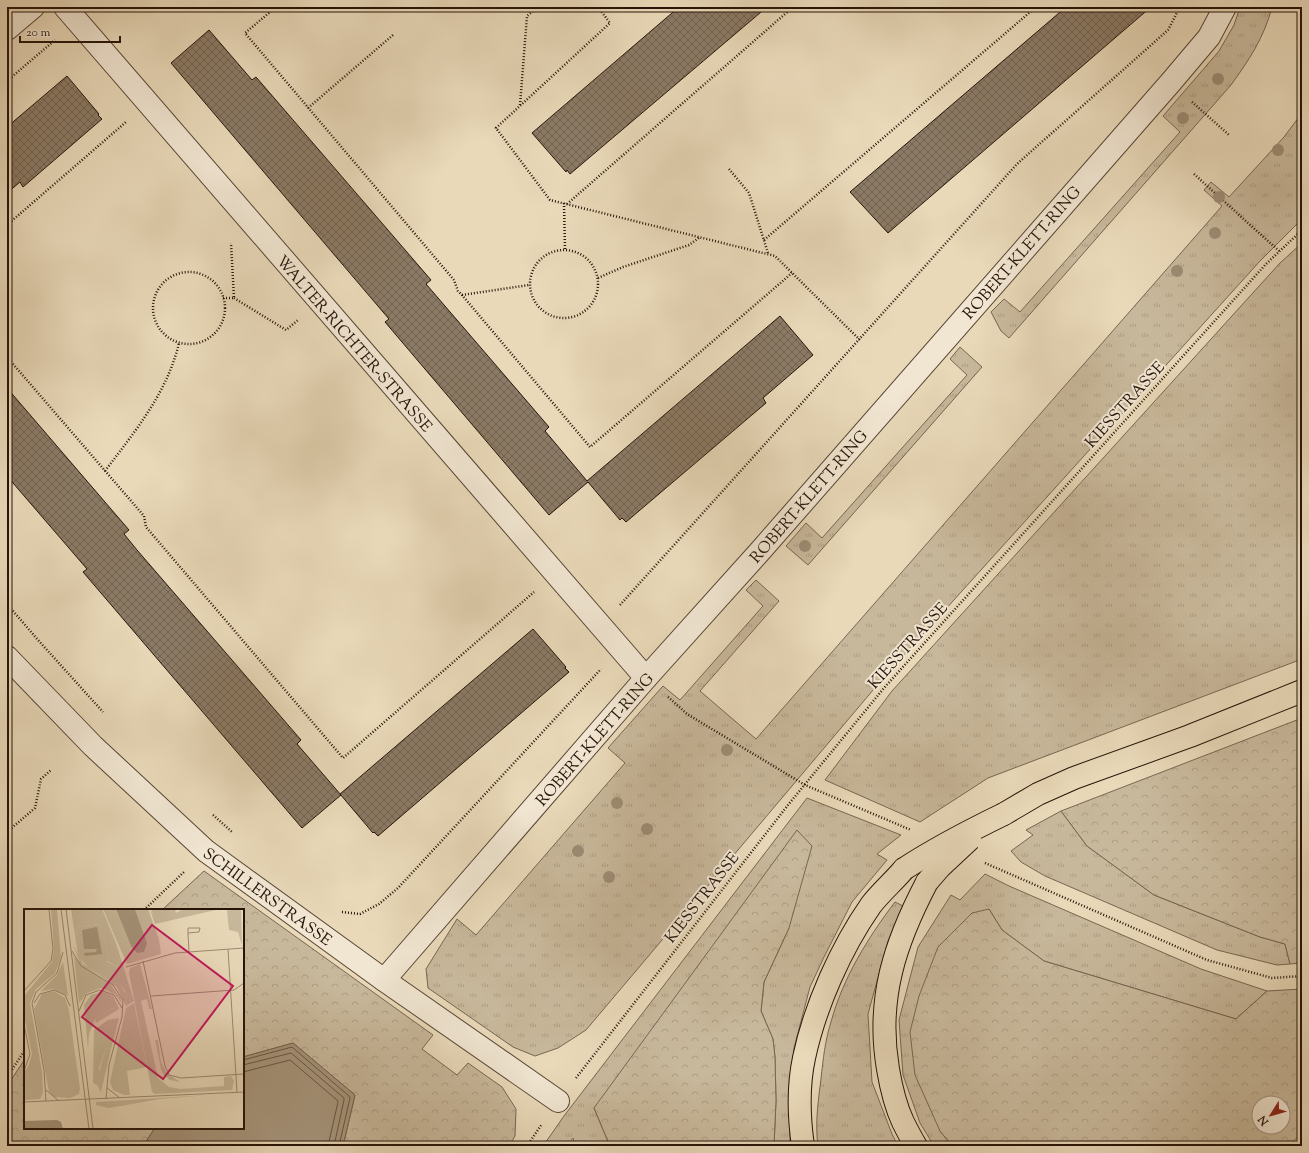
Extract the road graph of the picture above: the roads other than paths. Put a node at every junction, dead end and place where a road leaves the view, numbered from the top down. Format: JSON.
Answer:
{"nodes":[{"id":1,"x":33,"y":7,"type":"edge"},
{"id":2,"x":1225,"y":7,"type":"edge"},
{"id":3,"x":71,"y":14,"type":"edge"},
{"id":4,"x":7,"y":29,"type":"edge"},
{"id":5,"x":7,"y":657,"type":"edge"},
{"id":6,"x":646,"y":678,"type":"junction"},
{"id":7,"x":1302,"y":691,"type":"edge"},
{"id":8,"x":1004,"y":814,"type":"junction"},
{"id":9,"x":384,"y":980,"type":"junction"},
{"id":10,"x":558,"y":1100,"type":"road end"},
{"id":11,"x":803,"y":1146,"type":"edge"},
{"id":12,"x":916,"y":1146,"type":"edge"}],
"edges":[{"from":1,"to":4,"type":"street"},
{"from":2,"to":6,"type":"street","name":"ROBERT-KLETT-RING"},
{"from":3,"to":6,"type":"street","name":"WALTER-RICHTER-STRASSE"},
{"from":5,"to":9,"type":"street","name":"SCHILLERSTRASSE"},
{"from":6,"to":9,"type":"street","name":"ROBERT-KLETT-RING"},
{"from":7,"to":8,"type":"highway"},
{"from":8,"to":11,"type":"highway","bridge":true},
{"from":8,"to":12,"type":"highway","bridge":true},
{"from":9,"to":10,"type":"street","name":"SCHILLERSTRASSE"}]}
